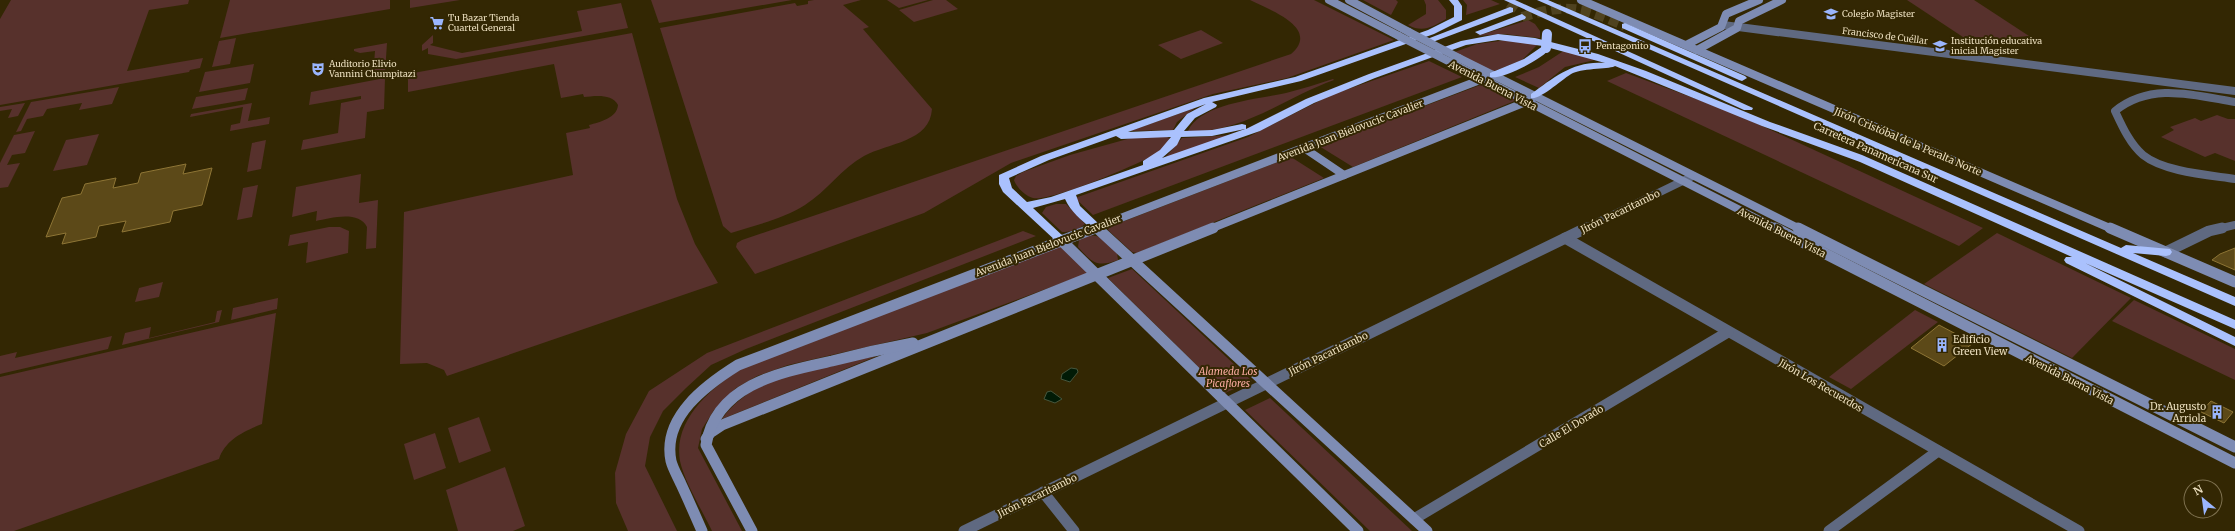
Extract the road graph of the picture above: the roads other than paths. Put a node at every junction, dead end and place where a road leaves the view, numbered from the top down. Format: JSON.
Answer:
{"nodes":[{"id":1,"x":1329,"y":0,"type":"edge"},
{"id":2,"x":1349,"y":0,"type":"edge"},
{"id":3,"x":1453,"y":0,"type":"edge"},
{"id":4,"x":1541,"y":0,"type":"edge"},
{"id":5,"x":1581,"y":0,"type":"edge"},
{"id":6,"x":1759,"y":0,"type":"edge"},
{"id":7,"x":1782,"y":0,"type":"edge"},
{"id":8,"x":1508,"y":3,"type":"edge"},
{"id":9,"x":1522,"y":17,"type":"tunnel mouth"},
{"id":10,"x":1722,"y":25,"type":"junction"},
{"id":11,"x":1625,"y":26,"type":"tunnel mouth"},
{"id":12,"x":1737,"y":28,"type":"junction"},
{"id":13,"x":1686,"y":46,"type":"junction"},
{"id":14,"x":1697,"y":50,"type":"junction"},
{"id":15,"x":1493,"y":75,"type":"junction"},
{"id":16,"x":1482,"y":79,"type":"junction"},
{"id":17,"x":2235,"y":91,"type":"edge"},
{"id":18,"x":1535,"y":96,"type":"junction"},
{"id":19,"x":1526,"y":102,"type":"junction"},
{"id":20,"x":2235,"y":102,"type":"edge"},
{"id":21,"x":1766,"y":124,"type":"junction"},
{"id":22,"x":1177,"y":134,"type":"junction"},
{"id":23,"x":1304,"y":148,"type":"junction"},
{"id":24,"x":1893,"y":153,"type":"junction"},
{"id":25,"x":1045,"y":158,"type":"junction"},
{"id":26,"x":1865,"y":160,"type":"junction"},
{"id":27,"x":1344,"y":175,"type":"junction"},
{"id":28,"x":1693,"y":176,"type":"junction"},
{"id":29,"x":2235,"y":179,"type":"edge"},
{"id":30,"x":1682,"y":181,"type":"junction"},
{"id":31,"x":1092,"y":186,"type":"junction"},
{"id":32,"x":1070,"y":194,"type":"junction"},
{"id":33,"x":1948,"y":198,"type":"junction"},
{"id":34,"x":1026,"y":206,"type":"junction"},
{"id":35,"x":2235,"y":225,"type":"edge"},
{"id":36,"x":1096,"y":227,"type":"junction"},
{"id":37,"x":1565,"y":238,"type":"junction"},
{"id":38,"x":1062,"y":240,"type":"junction"},
{"id":39,"x":2104,"y":244,"type":"junction"},
{"id":40,"x":2166,"y":252,"type":"junction"},
{"id":41,"x":1134,"y":261,"type":"junction"},
{"id":42,"x":1098,"y":275,"type":"junction"},
{"id":43,"x":2235,"y":282,"type":"edge"},
{"id":44,"x":2235,"y":302,"type":"edge"},
{"id":45,"x":1978,"y":318,"type":"junction"},
{"id":46,"x":2235,"y":325,"type":"edge"},
{"id":47,"x":1968,"y":326,"type":"junction"},
{"id":48,"x":1728,"y":332,"type":"junction"},
{"id":49,"x":942,"y":336,"type":"junction"},
{"id":50,"x":2235,"y":342,"type":"edge"},
{"id":51,"x":1267,"y":384,"type":"junction"},
{"id":52,"x":1228,"y":402,"type":"junction"},
{"id":53,"x":706,"y":439,"type":"junction"},
{"id":54,"x":2235,"y":448,"type":"edge"},
{"id":55,"x":1938,"y":451,"type":"junction"},
{"id":56,"x":2235,"y":463,"type":"edge"},
{"id":57,"x":1043,"y":492,"type":"junction"},
{"id":58,"x":1414,"y":519,"type":"junction"},
{"id":59,"x":702,"y":531,"type":"edge"},
{"id":60,"x":752,"y":531,"type":"edge"},
{"id":61,"x":964,"y":531,"type":"edge"},
{"id":62,"x":1074,"y":531,"type":"edge"},
{"id":63,"x":1358,"y":531,"type":"edge"},
{"id":64,"x":1427,"y":531,"type":"edge"},
{"id":65,"x":1828,"y":531,"type":"edge"},
{"id":66,"x":2079,"y":531,"type":"edge"}],
"edges":[{"from":1,"to":16,"type":"main road","name":"Avenida Buena Vista","bridge":true},
{"from":2,"to":15,"type":"main road","name":"Avenida Buena Vista","bridge":true},
{"from":3,"to":25,"type":"highway"},
{"from":4,"to":24,"type":"highway","name":"Carretera Panamericana Sur"},
{"from":5,"to":13,"type":"main road","name":"Jirón Cristóbal de la Peralta Norte"},
{"from":6,"to":10,"type":"main road"},
{"from":7,"to":12,"type":"main road"},
{"from":8,"to":15,"type":"highway","bridge":true},
{"from":8,"to":22,"type":"highway"},
{"from":8,"to":26,"type":"highway","name":"Carretera Panamericana Sur"},
{"from":9,"to":22,"type":"highway"},
{"from":10,"to":12,"type":"street","name":"Francisco de Cuéllar"},
{"from":10,"to":13,"type":"main road"},
{"from":11,"to":24,"type":"highway"},
{"from":12,"to":14,"type":"main road"},
{"from":12,"to":17,"type":"street","name":"Francisco de Cuéllar"},
{"from":13,"to":14,"type":"main road","name":"Jirón Cristóbal de la Peralta Norte"},
{"from":14,"to":40,"type":"main road","name":"Jirón Cristóbal de la Peralta Norte"},
{"from":15,"to":16,"type":"main road","name":"Avenida Juan Bielovucic Cavalier"},
{"from":15,"to":18,"type":"main road","name":"Avenida Buena Vista"},
{"from":16,"to":19,"type":"main road","name":"Avenida Buena Vista"},
{"from":16,"to":23,"type":"main road","name":"Avenida Juan Bielovucic Cavalier"},
{"from":18,"to":19,"type":"main road"},
{"from":18,"to":21,"type":"highway"},
{"from":18,"to":28,"type":"main road","name":"Avenida Buena Vista"},
{"from":19,"to":27,"type":"main road"},
{"from":19,"to":30,"type":"main road","name":"Avenida Buena Vista"},
{"from":20,"to":29,"type":"street"},
{"from":21,"to":26,"type":"highway"},
{"from":21,"to":31,"type":"highway"},
{"from":22,"to":25,"type":"highway"},
{"from":22,"to":31,"type":"highway"},
{"from":23,"to":27,"type":"main road"},
{"from":23,"to":36,"type":"main road","name":"Avenida Juan Bielovucic Cavalier"},
{"from":24,"to":39,"type":"highway","name":"Carretera Panamericana Sur"},
{"from":25,"to":34,"type":"highway"},
{"from":26,"to":33,"type":"highway","name":"Carretera Panamericana Sur"},
{"from":27,"to":41,"type":"main road"},
{"from":28,"to":30,"type":"street","name":"Jirón Pacaritambo"},
{"from":28,"to":45,"type":"main road","name":"Avenida Buena Vista"},
{"from":30,"to":37,"type":"street","name":"Jirón Pacaritambo"},
{"from":30,"to":47,"type":"main road","name":"Avenida Buena Vista"},
{"from":31,"to":32,"type":"highway"},
{"from":32,"to":34,"type":"highway"},
{"from":32,"to":36,"type":"highway"},
{"from":33,"to":46,"type":"highway","name":"Carretera Panamericana Sur"},
{"from":33,"to":50,"type":"highway"},
{"from":34,"to":38,"type":"highway"},
{"from":35,"to":40,"type":"street"},
{"from":36,"to":38,"type":"main road","name":"Avenida Juan Bielovucic Cavalier"},
{"from":36,"to":41,"type":"main road"},
{"from":37,"to":48,"type":"street","name":"Jirón Los Recuerdos"},
{"from":37,"to":51,"type":"street","name":"Jirón Pacaritambo"},
{"from":38,"to":42,"type":"main road"},
{"from":38,"to":59,"type":"main road","name":"Avenida Juan Bielovucic Cavalier"},
{"from":39,"to":40,"type":"highway"},
{"from":39,"to":44,"type":"highway","name":"Carretera Panamericana Sur"},
{"from":40,"to":43,"type":"main road","name":"Jirón Cristóbal de la Peralta Norte"},
{"from":41,"to":42,"type":"main road"},
{"from":41,"to":51,"type":"main road"},
{"from":42,"to":49,"type":"main road"},
{"from":42,"to":52,"type":"main road"},
{"from":45,"to":47,"type":"main road"},
{"from":45,"to":54,"type":"main road","name":"Avenida Buena Vista"},
{"from":47,"to":56,"type":"main road","name":"Avenida Buena Vista"},
{"from":48,"to":55,"type":"street","name":"Jirón Los Recuerdos"},
{"from":48,"to":58,"type":"street","name":"Calle El Dorado"},
{"from":49,"to":53,"type":"main road"},
{"from":49,"to":53,"type":"main road"},
{"from":51,"to":52,"type":"street","name":"Jirón Pacaritambo"},
{"from":51,"to":58,"type":"main road"},
{"from":52,"to":57,"type":"street","name":"Jirón Pacaritambo"},
{"from":52,"to":63,"type":"main road"},
{"from":53,"to":60,"type":"main road"},
{"from":55,"to":65,"type":"street"},
{"from":55,"to":66,"type":"street","name":"Jirón Los Recuerdos"},
{"from":57,"to":61,"type":"street","name":"Jirón Pacaritambo"},
{"from":57,"to":62,"type":"street"},
{"from":58,"to":64,"type":"main road"}]}
